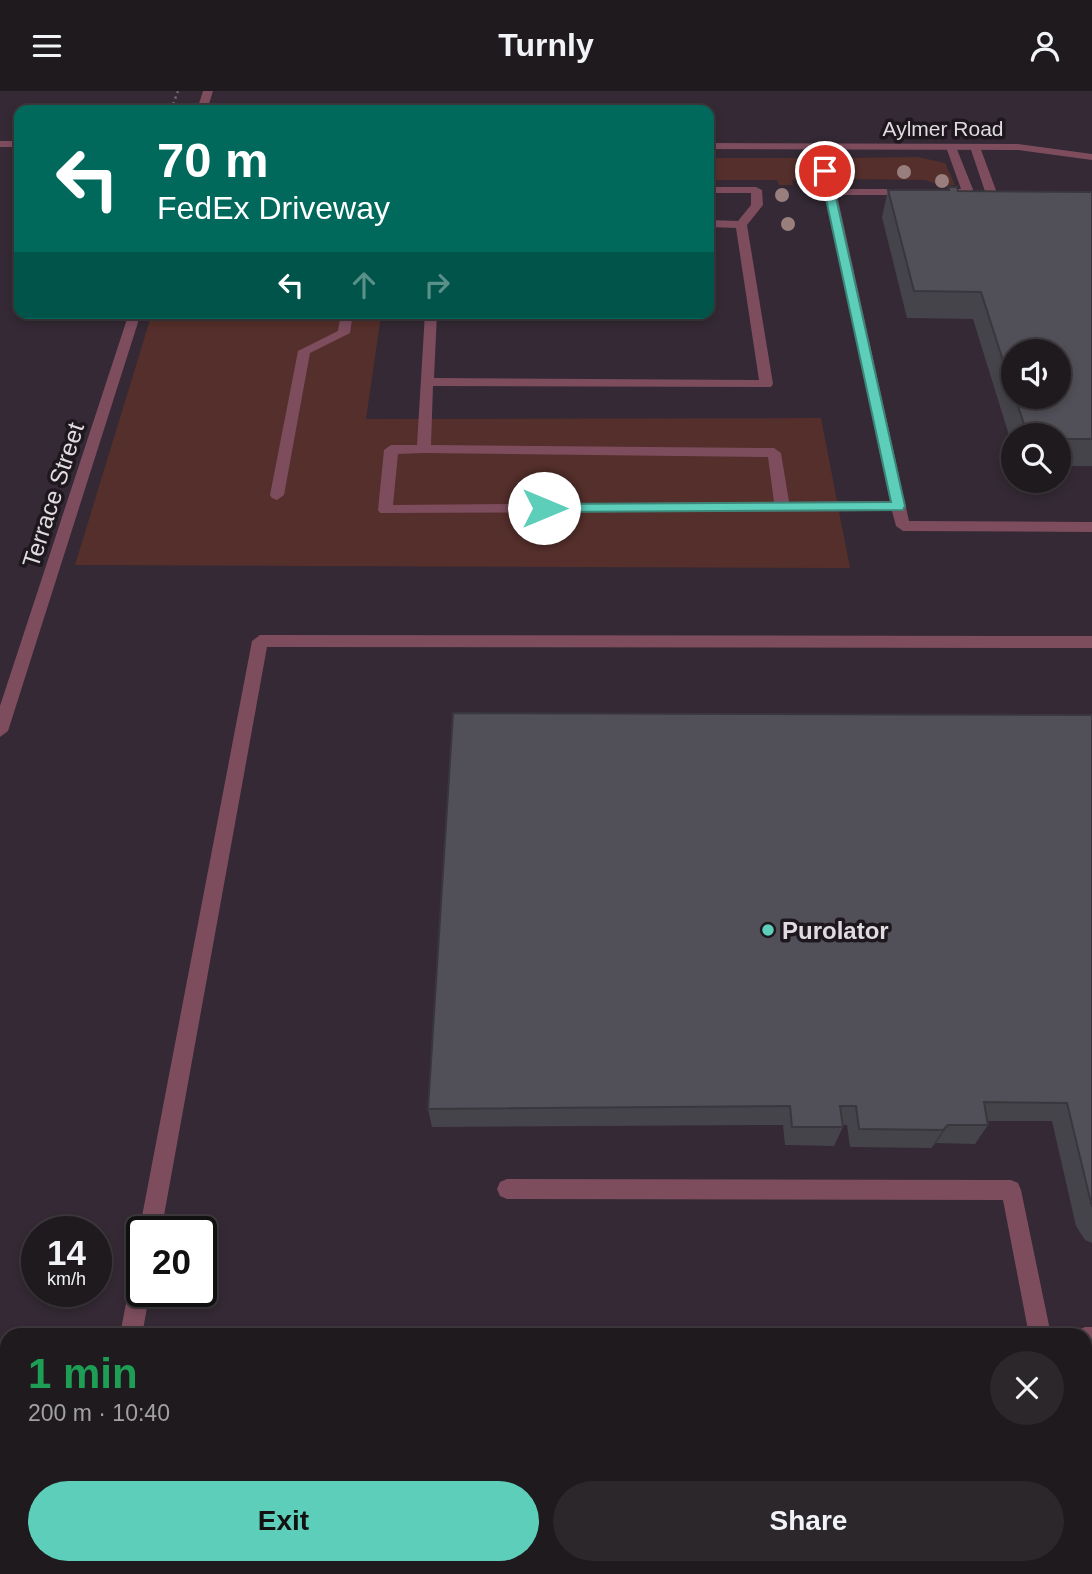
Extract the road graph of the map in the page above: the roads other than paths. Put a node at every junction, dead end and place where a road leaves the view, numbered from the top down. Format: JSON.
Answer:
{"nodes":[{"id":1,"x":714,"y":146,"type":"edge"},
{"id":2,"x":820,"y":146,"type":"junction"},
{"id":3,"x":951,"y":147,"type":"junction"},
{"id":4,"x":975,"y":147,"type":"junction"},
{"id":5,"x":1092,"y":157,"type":"edge"},
{"id":6,"x":714,"y":190,"type":"edge"},
{"id":7,"x":830,"y":192,"type":"junction"},
{"id":8,"x":998,"y":212,"type":"edge"},
{"id":9,"x":714,"y":224,"type":"edge"},
{"id":10,"x":741,"y":225,"type":"junction"},
{"id":11,"x":133,"y":319,"type":"edge"},
{"id":12,"x":346,"y":319,"type":"edge"},
{"id":13,"x":431,"y":319,"type":"edge"},
{"id":14,"x":427,"y":382,"type":"junction"},
{"id":15,"x":424,"y":449,"type":"junction"},
{"id":16,"x":277,"y":495,"type":"dead end"},
{"id":17,"x":782,"y":506,"type":"junction"},
{"id":18,"x":899,"y":506,"type":"junction"},
{"id":19,"x":1092,"y":527,"type":"edge"},
{"id":20,"x":1092,"y":642,"type":"edge"},
{"id":21,"x":0,"y":731,"type":"edge"},
{"id":22,"x":507,"y":1189,"type":"dead end"},
{"id":23,"x":153,"y":1216,"type":"edge"},
{"id":24,"x":136,"y":1307,"type":"edge"},
{"id":25,"x":132,"y":1328,"type":"edge"},
{"id":26,"x":1040,"y":1328,"type":"edge"}],
"edges":[{"from":1,"to":2,"type":"street","name":"Aylmer Road"},
{"from":2,"to":3,"type":"street","name":"Aylmer Road"},
{"from":2,"to":7,"type":"street"},
{"from":3,"to":4,"type":"street","name":"Aylmer Road"},
{"from":3,"to":7,"type":"street"},
{"from":4,"to":5,"type":"street","name":"Aylmer Road"},
{"from":4,"to":8,"type":"street"},
{"from":6,"to":10,"type":"street"},
{"from":7,"to":18,"type":"street"},
{"from":9,"to":10,"type":"street"},
{"from":10,"to":14,"type":"street"},
{"from":11,"to":21,"type":"street","name":"Terrace Street"},
{"from":12,"to":16,"type":"street"},
{"from":13,"to":14,"type":"street"},
{"from":14,"to":15,"type":"street"},
{"from":15,"to":17,"type":"street"},
{"from":15,"to":17,"type":"street"},
{"from":17,"to":18,"type":"street"},
{"from":18,"to":19,"type":"street"},
{"from":20,"to":23,"type":"street"},
{"from":22,"to":26,"type":"street"},
{"from":24,"to":25,"type":"street"}]}
